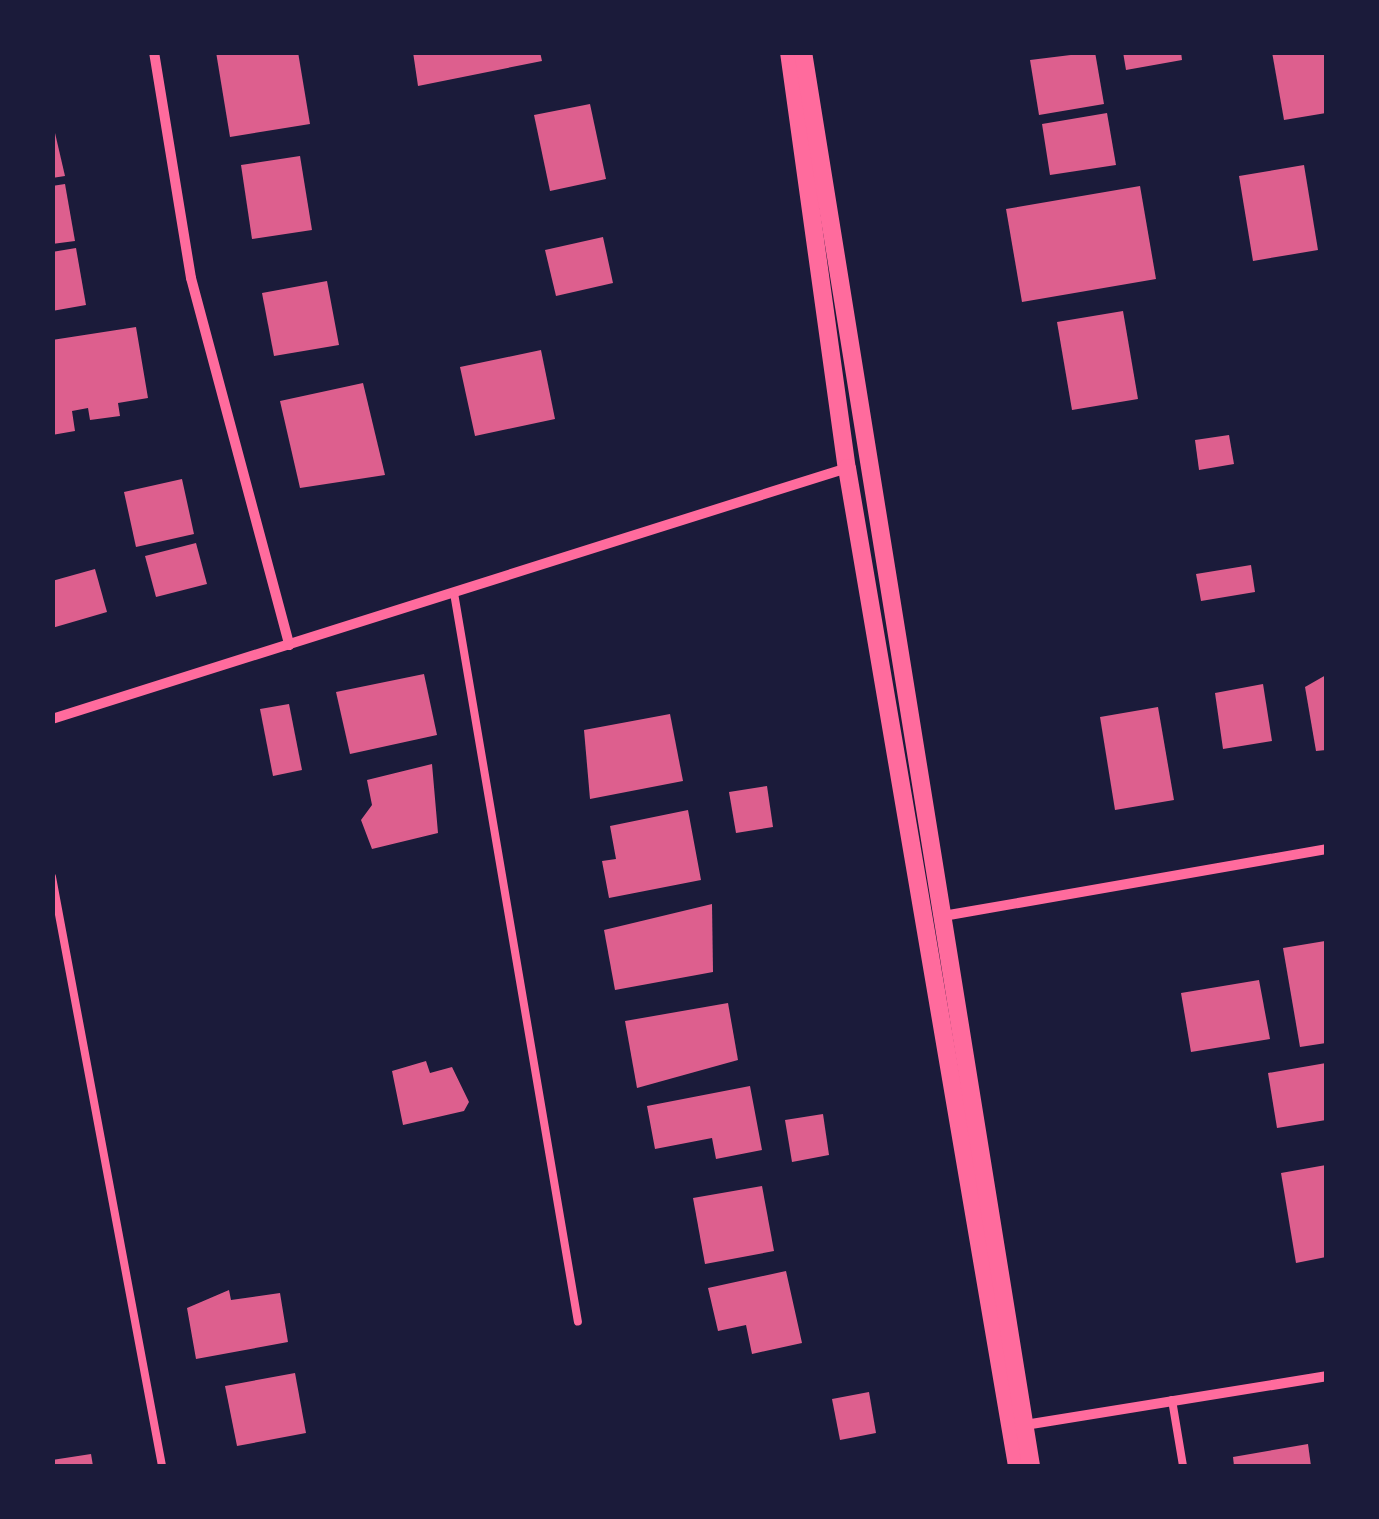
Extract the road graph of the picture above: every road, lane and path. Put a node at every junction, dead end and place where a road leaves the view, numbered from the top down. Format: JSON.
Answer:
{"nodes":[{"id":1,"x":154,"y":52,"type":"edge"},
{"id":2,"x":789,"y":52,"type":"edge"},
{"id":3,"x":803,"y":52,"type":"edge"},
{"id":4,"x":847,"y":468,"type":"junction"},
{"id":5,"x":454,"y":593,"type":"junction"},
{"id":6,"x":288,"y":646,"type":"junction"},
{"id":7,"x":52,"y":719,"type":"edge"},
{"id":8,"x":1326,"y":850,"type":"edge"},
{"id":9,"x":52,"y":877,"type":"edge"},
{"id":10,"x":949,"y":915,"type":"junction"},
{"id":11,"x":578,"y":1322,"type":"dead end"},
{"id":12,"x":1326,"y":1376,"type":"edge"},
{"id":13,"x":1172,"y":1400,"type":"junction"},
{"id":14,"x":1024,"y":1425,"type":"junction"},
{"id":15,"x":162,"y":1466,"type":"edge"},
{"id":16,"x":1017,"y":1466,"type":"edge"},
{"id":17,"x":1031,"y":1466,"type":"edge"},
{"id":18,"x":1183,"y":1466,"type":"edge"}],
"edges":[{"from":1,"to":6,"type":"street"},
{"from":2,"to":4,"type":"street"},
{"from":3,"to":10,"type":"street"},
{"from":4,"to":5,"type":"street"},
{"from":4,"to":16,"type":"street"},
{"from":5,"to":6,"type":"street"},
{"from":5,"to":11,"type":"lane"},
{"from":6,"to":7,"type":"street"},
{"from":8,"to":10,"type":"street"},
{"from":9,"to":15,"type":"lane"},
{"from":10,"to":14,"type":"street"},
{"from":12,"to":13,"type":"street"},
{"from":13,"to":14,"type":"street"},
{"from":13,"to":18,"type":"lane"},
{"from":14,"to":17,"type":"street"}]}
